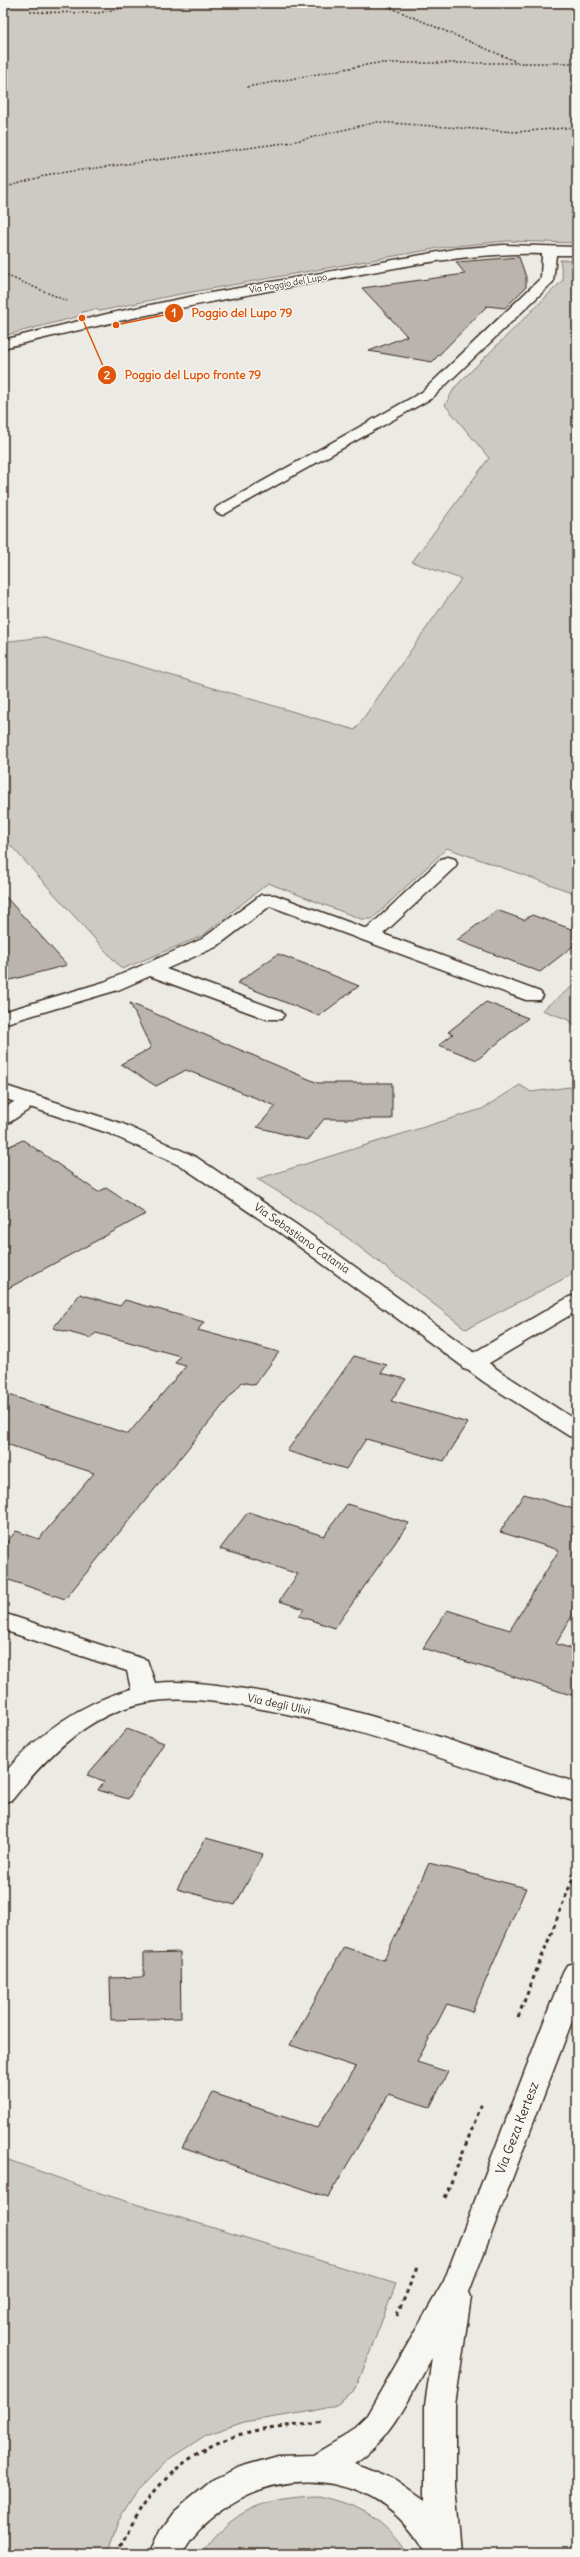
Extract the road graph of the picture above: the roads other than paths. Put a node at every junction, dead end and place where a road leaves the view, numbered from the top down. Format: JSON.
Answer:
{"nodes":[{"id":1,"x":549,"y":250,"type":"junction"},
{"id":2,"x":577,"y":251,"type":"edge"},
{"id":3,"x":3,"y":344,"type":"edge"},
{"id":4,"x":223,"y":510,"type":"dead end"},
{"id":5,"x":448,"y":863,"type":"dead end"},
{"id":6,"x":370,"y":936,"type":"junction"},
{"id":7,"x":148,"y":969,"type":"junction"},
{"id":8,"x":533,"y":996,"type":"dead end"},
{"id":9,"x":274,"y":1015,"type":"dead end"},
{"id":10,"x":3,"y":1018,"type":"edge"},
{"id":11,"x":3,"y":1091,"type":"edge"},
{"id":12,"x":30,"y":1100,"type":"junction"},
{"id":13,"x":3,"y":1118,"type":"edge"},
{"id":14,"x":577,"y":1302,"type":"edge"},
{"id":15,"x":471,"y":1364,"type":"junction"},
{"id":16,"x":577,"y":1431,"type":"edge"},
{"id":17,"x":3,"y":1621,"type":"edge"},
{"id":18,"x":145,"y":1694,"type":"junction"},
{"id":19,"x":3,"y":1792,"type":"edge"},
{"id":20,"x":577,"y":1793,"type":"edge"},
{"id":21,"x":577,"y":1972,"type":"edge"},
{"id":22,"x":458,"y":2284,"type":"junction"},
{"id":23,"x":320,"y":2468,"type":"junction"},
{"id":24,"x":166,"y":2554,"type":"edge"},
{"id":25,"x":443,"y":2554,"type":"edge"},
{"id":26,"x":446,"y":2554,"type":"edge"}],
"edges":[{"from":1,"to":2,"type":"street","name":"Via Poggio del Lupo"},
{"from":1,"to":3,"type":"street","name":"Via Poggio del Lupo"},
{"from":1,"to":4,"type":"street"},
{"from":5,"to":6,"type":"street"},
{"from":6,"to":7,"type":"street"},
{"from":6,"to":8,"type":"street"},
{"from":7,"to":9,"type":"street"},
{"from":7,"to":10,"type":"street"},
{"from":11,"to":12,"type":"street","name":"Via Sebastiano Catania"},
{"from":12,"to":13,"type":"street"},
{"from":12,"to":15,"type":"street","name":"Via Sebastiano Catania"},
{"from":14,"to":15,"type":"street"},
{"from":15,"to":16,"type":"street","name":"Via Sebastiano Catania"},
{"from":17,"to":18,"type":"street"},
{"from":18,"to":19,"type":"street","name":"Via degli Ulivi"},
{"from":18,"to":20,"type":"street","name":"Via degli Ulivi"},
{"from":21,"to":22,"type":"street","name":"Via Geza Kertesz"},
{"from":22,"to":23,"type":"street"},
{"from":22,"to":26,"type":"street"},
{"from":23,"to":24,"type":"street"},
{"from":23,"to":25,"type":"street"}]}
